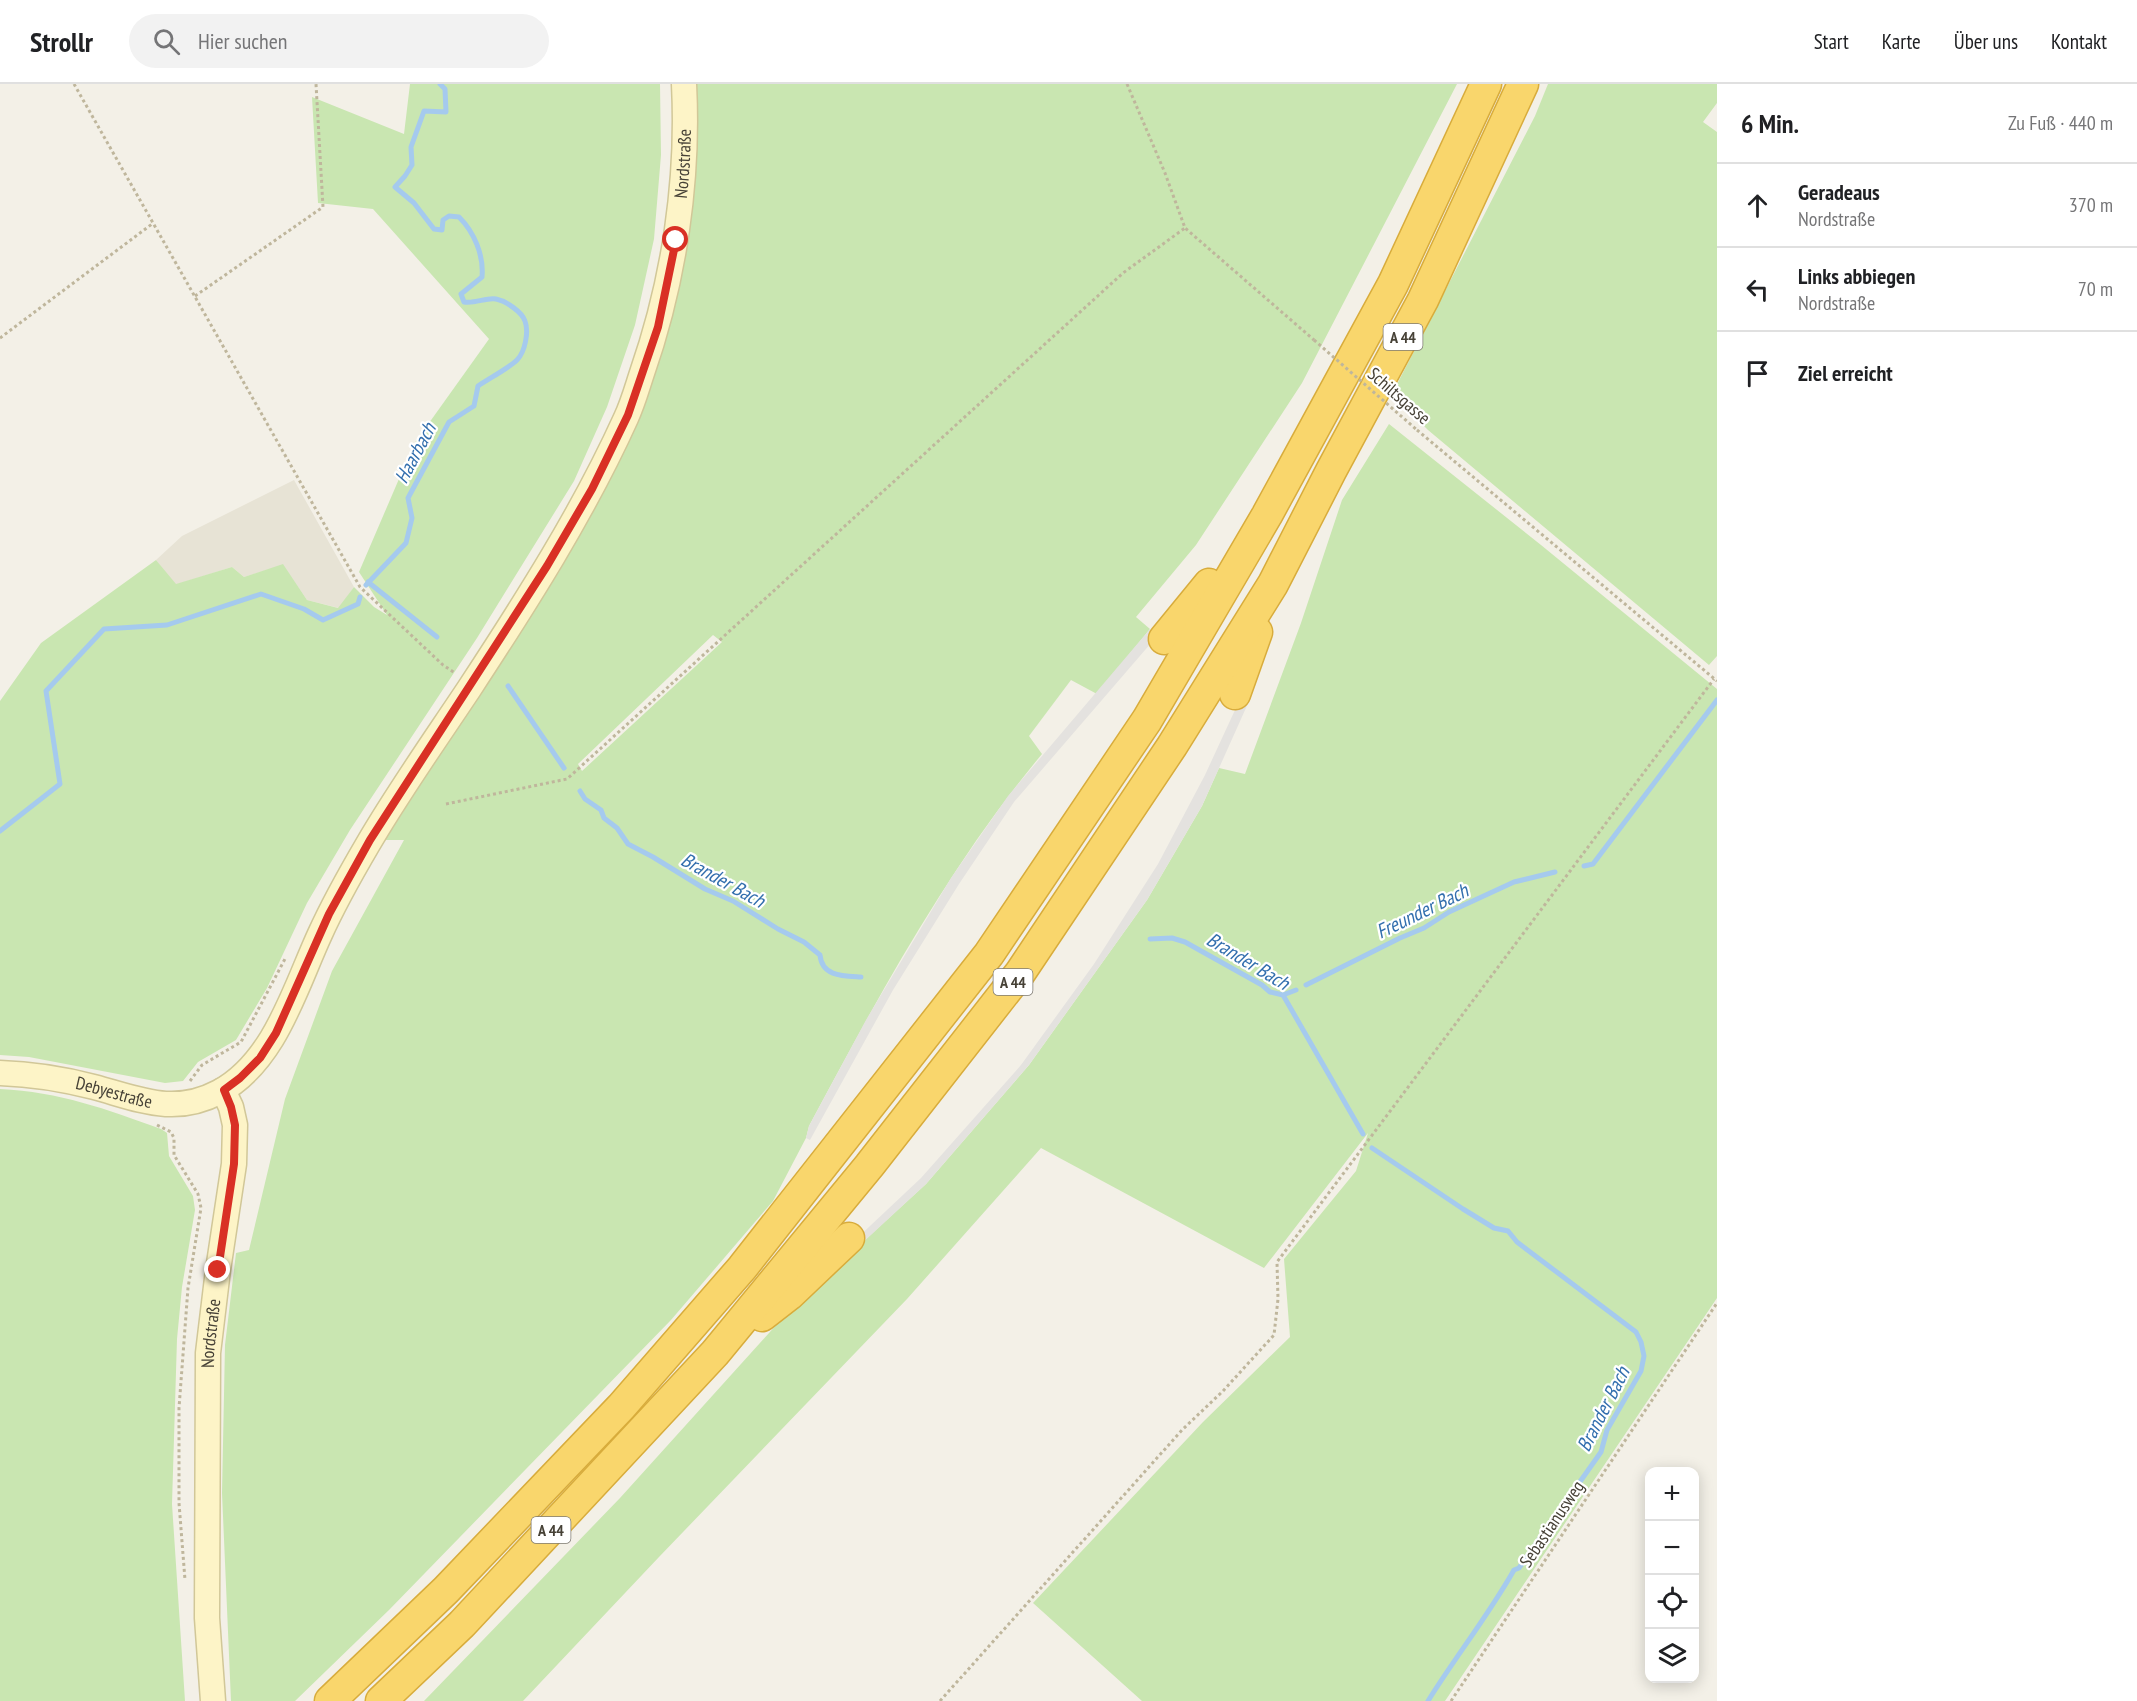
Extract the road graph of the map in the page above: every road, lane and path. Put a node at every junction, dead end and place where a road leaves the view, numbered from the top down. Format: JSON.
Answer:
{"nodes":[{"id":1,"x":74,"y":84,"type":"edge"},
{"id":2,"x":316,"y":84,"type":"edge"},
{"id":3,"x":684,"y":84,"type":"edge"},
{"id":4,"x":1127,"y":84,"type":"edge"},
{"id":5,"x":1486,"y":84,"type":"edge"},
{"id":6,"x":1523,"y":84,"type":"edge"},
{"id":7,"x":152,"y":224,"type":"junction"},
{"id":8,"x":1185,"y":228,"type":"junction"},
{"id":9,"x":195,"y":296,"type":"junction"},
{"id":10,"x":0,"y":338,"type":"edge"},
{"id":11,"x":1267,"y":515,"type":"junction"},
{"id":12,"x":1273,"y":584,"type":"junction"},
{"id":13,"x":1164,"y":639,"type":"dead end"},
{"id":14,"x":443,"y":665,"type":"dead end"},
{"id":15,"x":1715,"y":680,"type":"edge"},
{"id":16,"x":1235,"y":694,"type":"dead end"},
{"id":17,"x":446,"y":804,"type":"dead end"},
{"id":18,"x":286,"y":957,"type":"dead end"},
{"id":19,"x":0,"y":1073,"type":"edge"},
{"id":20,"x":188,"y":1083,"type":"dead end"},
{"id":21,"x":224,"y":1090,"type":"junction"},
{"id":22,"x":154,"y":1124,"type":"dead end"},
{"id":23,"x":820,"y":1135,"type":"dead end"},
{"id":24,"x":849,"y":1238,"type":"dead end"},
{"id":25,"x":742,"y":1268,"type":"junction"},
{"id":26,"x":1717,"y":1303,"type":"edge"},
{"id":27,"x":715,"y":1353,"type":"junction"},
{"id":28,"x":185,"y":1585,"type":"dead end"},
{"id":29,"x":213,"y":1701,"type":"edge"},
{"id":30,"x":330,"y":1701,"type":"edge"},
{"id":31,"x":381,"y":1701,"type":"edge"},
{"id":32,"x":940,"y":1701,"type":"edge"},
{"id":33,"x":1451,"y":1701,"type":"edge"}],
"edges":[{"from":1,"to":7,"type":"path"},
{"from":2,"to":9,"type":"path"},
{"from":3,"to":21,"type":"main road","name":"Nordstraße"},
{"from":4,"to":8,"type":"path","name":"Schiltsgasse"},
{"from":5,"to":11,"type":"highway","number":"A 44"},
{"from":6,"to":12,"type":"highway","number":"A 44"},
{"from":7,"to":9,"type":"path"},
{"from":7,"to":10,"type":"path"},
{"from":8,"to":15,"type":"path","name":"Schiltsgasse","bridge":true},
{"from":8,"to":17,"type":"path"},
{"from":9,"to":14,"type":"path"},
{"from":11,"to":13,"type":"highway"},
{"from":11,"to":25,"type":"highway","number":"A 44"},
{"from":12,"to":16,"type":"highway"},
{"from":12,"to":27,"type":"highway","number":"A 44"},
{"from":15,"to":32,"type":"path"},
{"from":18,"to":20,"type":"path"},
{"from":19,"to":21,"type":"main road","name":"Debyestraße"},
{"from":21,"to":29,"type":"main road","name":"Nordstraße"},
{"from":22,"to":28,"type":"path"},
{"from":23,"to":25,"type":"highway"},
{"from":24,"to":27,"type":"highway"},
{"from":25,"to":30,"type":"highway","number":"A 44"},
{"from":26,"to":33,"type":"path","name":"Sebastianusweg"},
{"from":27,"to":31,"type":"highway","number":"A 44"}]}
